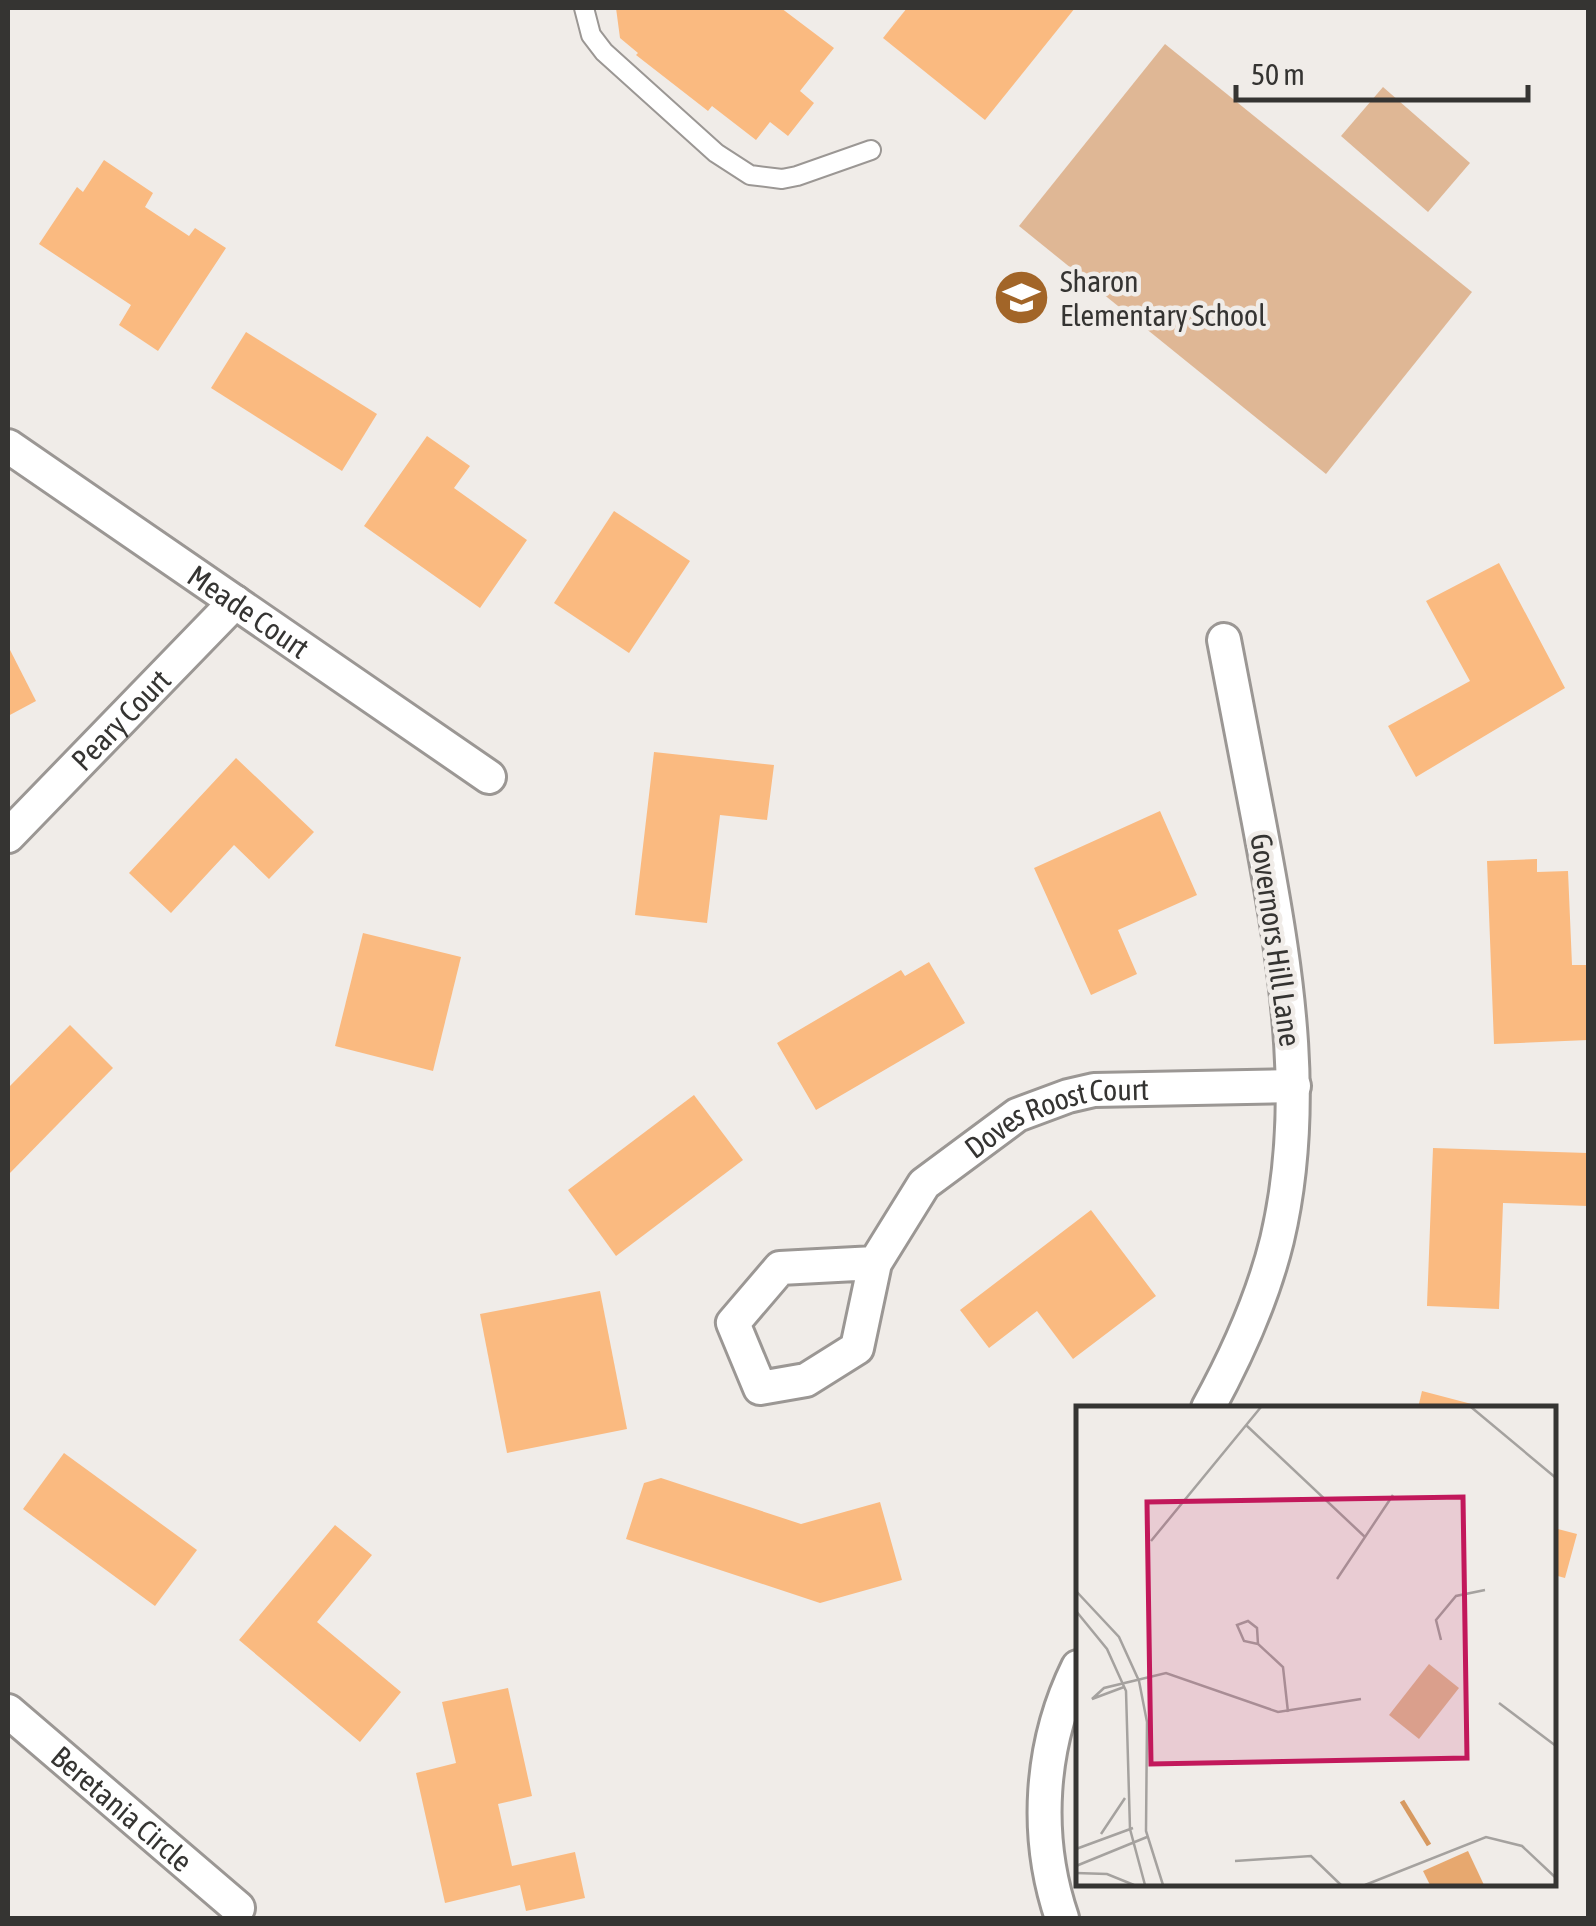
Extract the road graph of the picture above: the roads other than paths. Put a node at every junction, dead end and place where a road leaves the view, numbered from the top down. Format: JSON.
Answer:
{"nodes":[{"id":1,"x":584,"y":8,"type":"edge"},
{"id":2,"x":871,"y":150,"type":"dead end"},
{"id":3,"x":8,"y":446,"type":"edge"},
{"id":4,"x":234,"y":602,"type":"junction"},
{"id":5,"x":1224,"y":640,"type":"dead end"},
{"id":6,"x":489,"y":777,"type":"dead end"},
{"id":7,"x":8,"y":836,"type":"edge"},
{"id":8,"x":1294,"y":1086,"type":"junction"},
{"id":9,"x":874,"y":1263,"type":"junction"},
{"id":10,"x":1209,"y":1406,"type":"edge"},
{"id":11,"x":1076,"y":1672,"type":"edge"},
{"id":12,"x":8,"y":1711,"type":"edge"},
{"id":13,"x":238,"y":1908,"type":"dead end"},
{"id":14,"x":1062,"y":1918,"type":"edge"}],
"edges":[{"from":1,"to":2,"type":"lane"},
{"from":3,"to":4,"type":"street","name":"Meade Court"},
{"from":4,"to":6,"type":"street","name":"Meade Court"},
{"from":4,"to":7,"type":"street","name":"Peary Court"},
{"from":5,"to":8,"type":"street","name":"Governors Hill Lane"},
{"from":8,"to":9,"type":"street","name":"Doves Roost Court"},
{"from":8,"to":10,"type":"street","name":"Governors Hill Lane"},
{"from":9,"to":9,"type":"street","name":"Doves Roost Court"},
{"from":11,"to":14,"type":"street"},
{"from":12,"to":13,"type":"street","name":"Beretania Circle"}]}
